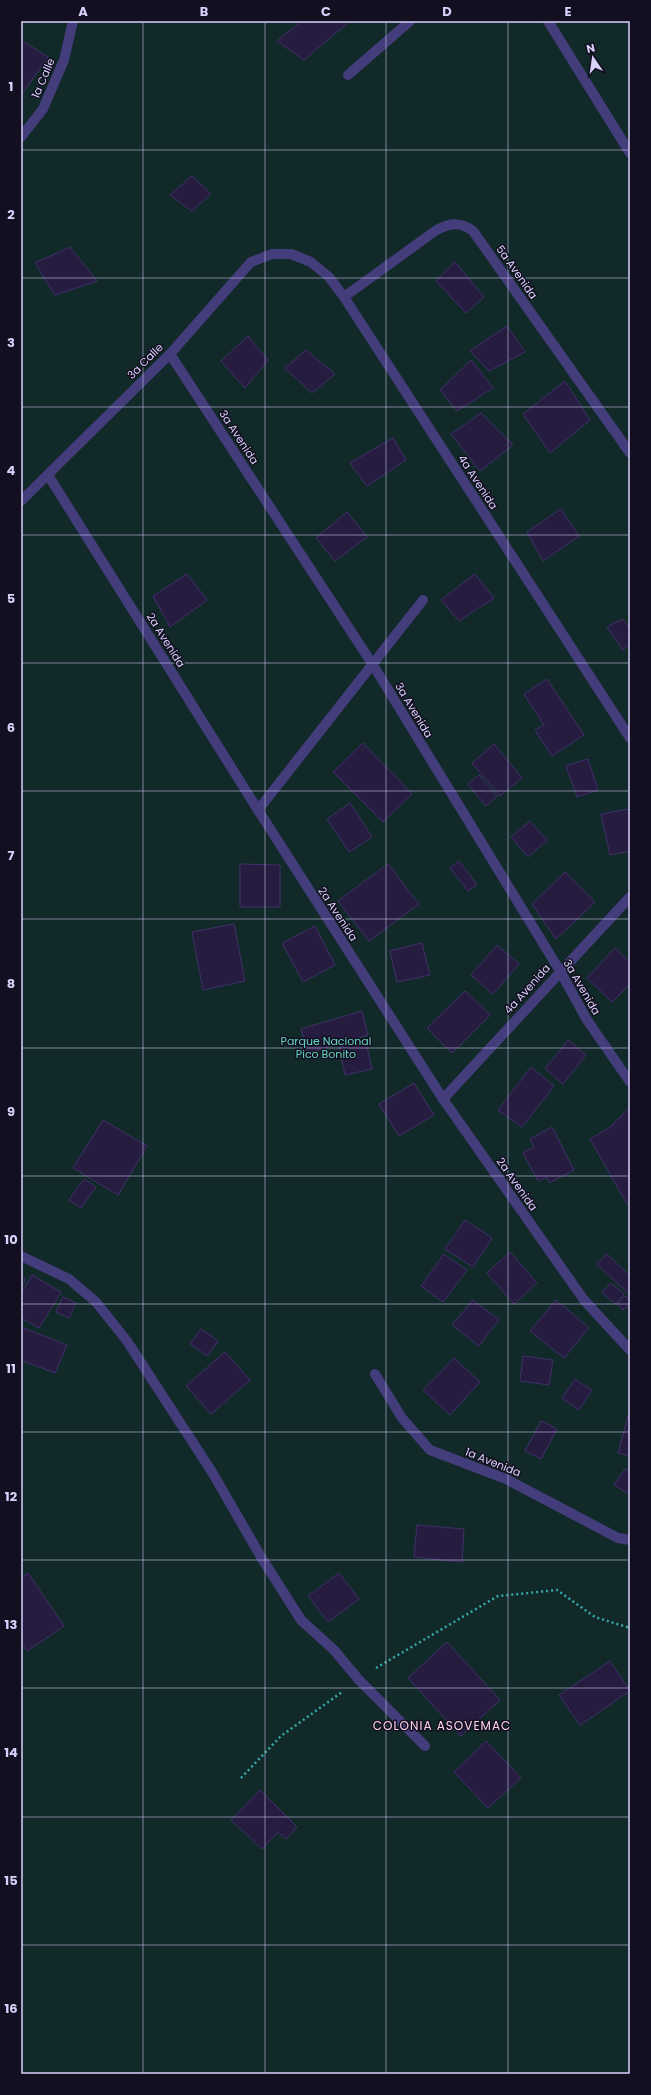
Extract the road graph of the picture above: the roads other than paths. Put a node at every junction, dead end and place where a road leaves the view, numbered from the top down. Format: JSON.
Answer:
{"nodes":[{"id":1,"x":73,"y":21,"type":"edge"},
{"id":2,"x":410,"y":21,"type":"edge"},
{"id":3,"x":548,"y":21,"type":"edge"},
{"id":4,"x":348,"y":75,"type":"dead end"},
{"id":5,"x":21,"y":137,"type":"edge"},
{"id":6,"x":630,"y":153,"type":"edge"},
{"id":7,"x":291,"y":254,"type":"joint"},
{"id":8,"x":344,"y":297,"type":"junction"},
{"id":9,"x":170,"y":354,"type":"junction"},
{"id":10,"x":630,"y":453,"type":"edge"},
{"id":11,"x":48,"y":475,"type":"junction"},
{"id":12,"x":21,"y":501,"type":"edge"},
{"id":13,"x":423,"y":600,"type":"dead end"},
{"id":14,"x":373,"y":665,"type":"junction"},
{"id":15,"x":630,"y":738,"type":"edge"},
{"id":16,"x":258,"y":810,"type":"junction"},
{"id":17,"x":630,"y":897,"type":"edge"},
{"id":18,"x":560,"y":971,"type":"junction"},
{"id":19,"x":630,"y":1082,"type":"edge"},
{"id":20,"x":443,"y":1099,"type":"junction"},
{"id":21,"x":21,"y":1256,"type":"edge"},
{"id":22,"x":630,"y":1350,"type":"edge"},
{"id":23,"x":375,"y":1374,"type":"dead end"},
{"id":24,"x":630,"y":1540,"type":"edge"},
{"id":25,"x":425,"y":1746,"type":"dead end"}],
"edges":[{"from":1,"to":5,"type":"street","name":"1a Calle"},
{"from":2,"to":4,"type":"street"},
{"from":3,"to":6,"type":"street"},
{"from":7,"to":8,"type":"street","name":"4a Avenida"},
{"from":7,"to":9,"type":"street","name":"3a Calle"},
{"from":8,"to":10,"type":"street","name":"5a Avenida"},
{"from":8,"to":15,"type":"street","name":"4a Avenida"},
{"from":9,"to":11,"type":"street","name":"3a Calle"},
{"from":9,"to":14,"type":"street","name":"3a Avenida"},
{"from":11,"to":12,"type":"street","name":"3a Calle"},
{"from":11,"to":16,"type":"street","name":"2a Avenida"},
{"from":13,"to":14,"type":"street"},
{"from":14,"to":16,"type":"street"},
{"from":14,"to":18,"type":"street","name":"3a Avenida"},
{"from":16,"to":20,"type":"street","name":"2a Avenida"},
{"from":17,"to":18,"type":"street","name":"4a Avenida"},
{"from":18,"to":19,"type":"street","name":"3a Avenida"},
{"from":18,"to":20,"type":"street","name":"4a Avenida"},
{"from":20,"to":22,"type":"street","name":"2a Avenida"},
{"from":21,"to":25,"type":"street"},
{"from":23,"to":24,"type":"street","name":"1a Avenida"}]}
